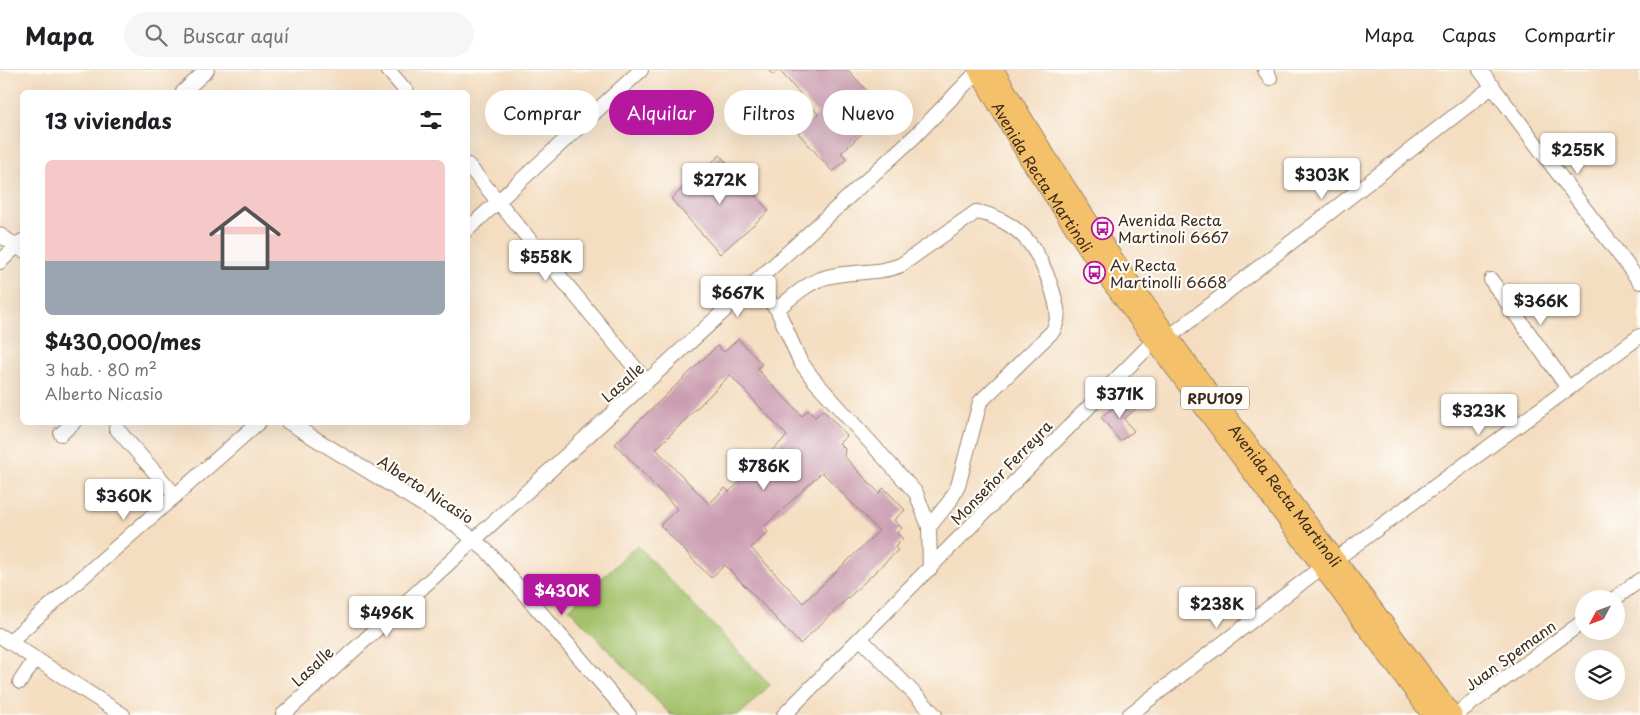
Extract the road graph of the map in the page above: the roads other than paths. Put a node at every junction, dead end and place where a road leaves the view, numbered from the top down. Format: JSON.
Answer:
{"nodes":[{"id":1,"x":207,"y":70,"type":"edge"},
{"id":2,"x":388,"y":70,"type":"edge"},
{"id":3,"x":641,"y":70,"type":"edge"},
{"id":4,"x":978,"y":70,"type":"edge"},
{"id":5,"x":994,"y":70,"type":"edge"},
{"id":6,"x":1480,"y":70,"type":"edge"},
{"id":7,"x":1493,"y":86,"type":"junction"},
{"id":8,"x":185,"y":90,"type":"edge"},
{"id":9,"x":405,"y":90,"type":"edge"},
{"id":10,"x":470,"y":166,"type":"edge"},
{"id":11,"x":498,"y":201,"type":"junction"},
{"id":12,"x":470,"y":227,"type":"edge"},
{"id":13,"x":0,"y":235,"type":"edge"},
{"id":14,"x":20,"y":245,"type":"edge"},
{"id":15,"x":20,"y":247,"type":"edge"},
{"id":16,"x":0,"y":262,"type":"edge"},
{"id":17,"x":1491,"y":280,"type":"dead end"},
{"id":18,"x":1640,"y":282,"type":"edge"},
{"id":19,"x":754,"y":284,"type":"junction"},
{"id":20,"x":777,"y":309,"type":"junction"},
{"id":21,"x":1640,"y":336,"type":"edge"},
{"id":22,"x":1162,"y":339,"type":"junction"},
{"id":23,"x":646,"y":381,"type":"junction"},
{"id":24,"x":1568,"y":388,"type":"junction"},
{"id":25,"x":71,"y":425,"type":"edge"},
{"id":26,"x":256,"y":425,"type":"edge"},
{"id":27,"x":293,"y":425,"type":"edge"},
{"id":28,"x":116,"y":428,"type":"dead end"},
{"id":29,"x":61,"y":434,"type":"dead end"},
{"id":30,"x":175,"y":495,"type":"junction"},
{"id":31,"x":929,"y":527,"type":"junction"},
{"id":32,"x":473,"y":539,"type":"junction"},
{"id":33,"x":1329,"y":563,"type":"junction"},
{"id":34,"x":930,"y":568,"type":"junction"},
{"id":35,"x":1640,"y":580,"type":"edge"},
{"id":36,"x":1625,"y":591,"type":"edge"},
{"id":37,"x":1575,"y":628,"type":"edge"},
{"id":38,"x":5,"y":639,"type":"edge"},
{"id":39,"x":861,"y":639,"type":"junction"},
{"id":40,"x":36,"y":659,"type":"junction"},
{"id":41,"x":20,"y":682,"type":"dead end"},
{"id":42,"x":123,"y":715,"type":"edge"},
{"id":43,"x":283,"y":715,"type":"edge"},
{"id":44,"x":629,"y":715,"type":"edge"},
{"id":45,"x":784,"y":715,"type":"edge"},
{"id":46,"x":935,"y":715,"type":"edge"},
{"id":47,"x":1129,"y":715,"type":"edge"},
{"id":48,"x":1432,"y":715,"type":"edge"},
{"id":49,"x":1454,"y":715,"type":"edge"}],
"edges":[{"from":1,"to":8,"type":"street"},
{"from":2,"to":9,"type":"street"},
{"from":3,"to":11,"type":"street"},
{"from":4,"to":19,"type":"street","name":"Lasalle"},
{"from":4,"to":22,"type":"main road","name":"Avenida Recta Martinoli","number":"RPU109"},
{"from":5,"to":22,"type":"main road","name":"Avenida Recta Martinoli","number":"RPU109"},
{"from":6,"to":7,"type":"street"},
{"from":7,"to":18,"type":"street"},
{"from":7,"to":22,"type":"street","name":"Monseñor Ferreyra"},
{"from":10,"to":11,"type":"street"},
{"from":11,"to":12,"type":"street"},
{"from":11,"to":23,"type":"street"},
{"from":13,"to":14,"type":"street"},
{"from":15,"to":16,"type":"street"},
{"from":17,"to":24,"type":"street"},
{"from":19,"to":20,"type":"street"},
{"from":19,"to":23,"type":"street","name":"Lasalle"},
{"from":20,"to":31,"type":"street"},
{"from":20,"to":31,"type":"street"},
{"from":21,"to":24,"type":"street"},
{"from":22,"to":33,"type":"main road","name":"Avenida Recta Martinoli","number":"RPU109"},
{"from":22,"to":34,"type":"street","name":"Monseñor Ferreyra"},
{"from":23,"to":32,"type":"street","name":"Lasalle"},
{"from":24,"to":33,"type":"street"},
{"from":25,"to":29,"type":"street"},
{"from":26,"to":30,"type":"street"},
{"from":27,"to":32,"type":"street","name":"Alberto Nicasio"},
{"from":28,"to":30,"type":"street"},
{"from":30,"to":38,"type":"street"},
{"from":31,"to":34,"type":"street"},
{"from":32,"to":43,"type":"street","name":"Lasalle"},
{"from":32,"to":44,"type":"street","name":"Alberto Nicasio"},
{"from":33,"to":47,"type":"street"},
{"from":33,"to":48,"type":"main road","name":"Avenida Recta Martinoli","number":"RPU109"},
{"from":33,"to":49,"type":"main road","name":"Avenida Recta Martinoli","number":"RPU109"},
{"from":34,"to":39,"type":"street","name":"Monseñor Ferreyra"},
{"from":35,"to":36,"type":"street"},
{"from":37,"to":49,"type":"street","name":"Juan Spemann"},
{"from":38,"to":40,"type":"street"},
{"from":39,"to":45,"type":"street","name":"Monseñor Ferreyra"},
{"from":39,"to":46,"type":"street"},
{"from":40,"to":41,"type":"street"},
{"from":40,"to":42,"type":"street"}]}
